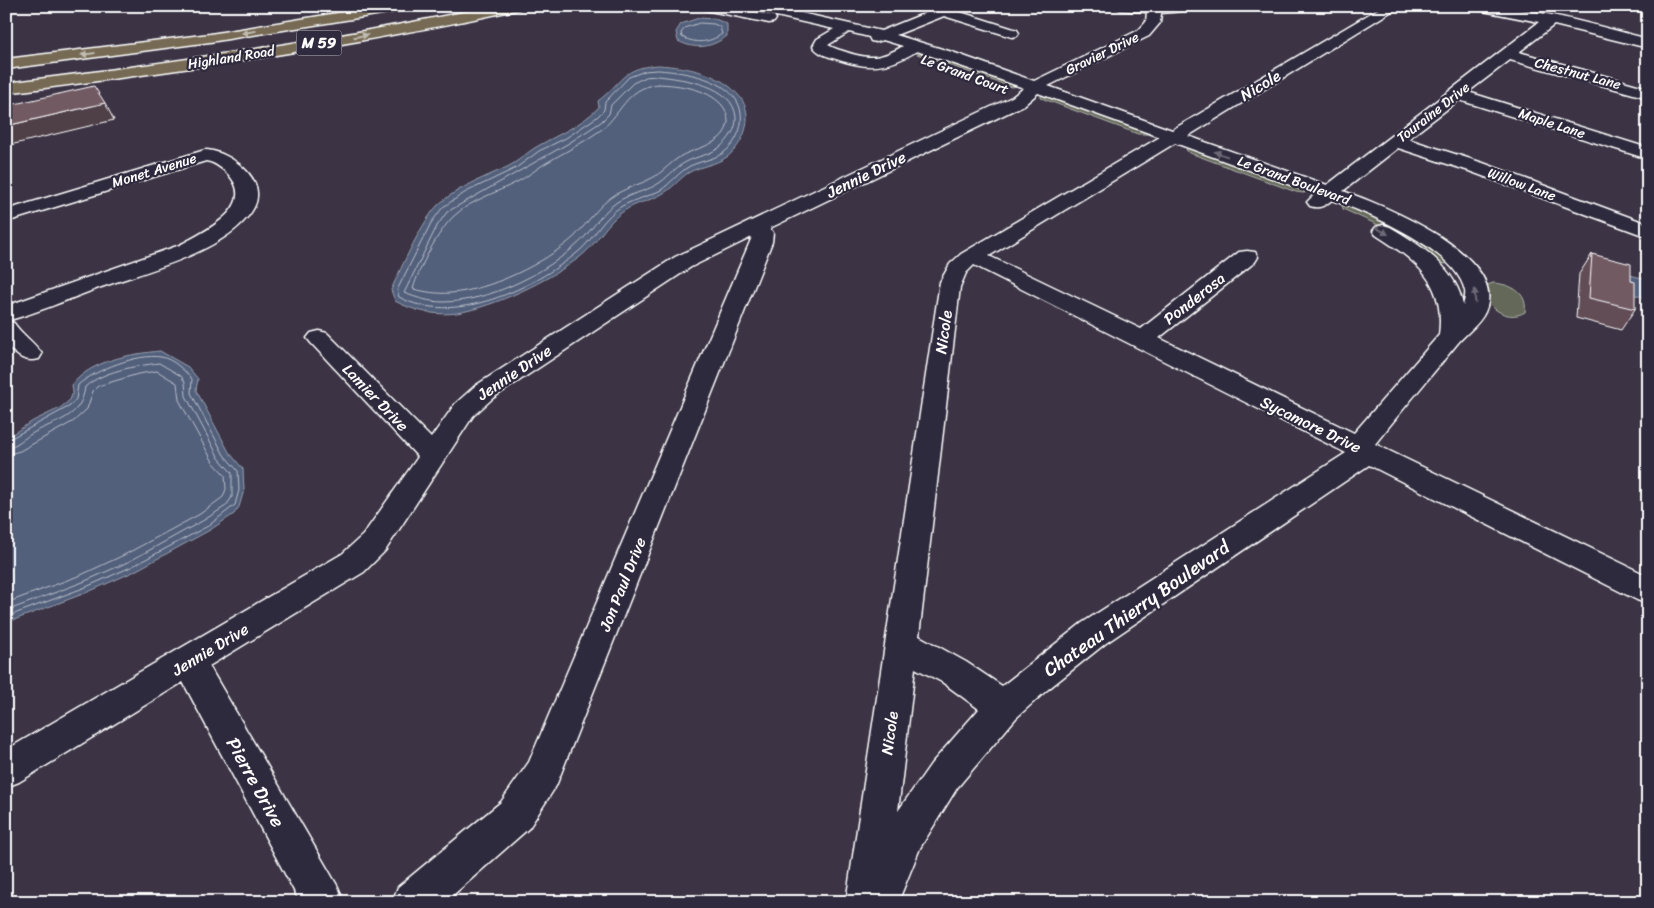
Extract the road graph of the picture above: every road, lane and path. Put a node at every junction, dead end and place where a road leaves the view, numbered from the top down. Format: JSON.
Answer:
{"nodes":[{"id":1,"x":407,"y":6,"type":"edge"},
{"id":2,"x":514,"y":6,"type":"edge"},
{"id":3,"x":705,"y":6,"type":"edge"},
{"id":4,"x":750,"y":6,"type":"edge"},
{"id":5,"x":1121,"y":6,"type":"edge"},
{"id":6,"x":1195,"y":6,"type":"edge"},
{"id":7,"x":1393,"y":6,"type":"edge"},
{"id":8,"x":1478,"y":6,"type":"edge"},
{"id":9,"x":950,"y":8,"type":"edge"},
{"id":10,"x":1154,"y":9,"type":"junction"},
{"id":11,"x":1551,"y":20,"type":"junction"},
{"id":12,"x":298,"y":25,"type":"junction"},
{"id":13,"x":842,"y":31,"type":"junction"},
{"id":14,"x":1012,"y":33,"type":"dead end"},
{"id":15,"x":875,"y":39,"type":"junction"},
{"id":16,"x":166,"y":44,"type":"junction"},
{"id":17,"x":1648,"y":44,"type":"edge"},
{"id":18,"x":910,"y":48,"type":"junction"},
{"id":19,"x":278,"y":50,"type":"junction"},
{"id":20,"x":1507,"y":54,"type":"junction"},
{"id":21,"x":6,"y":64,"type":"edge"},
{"id":22,"x":123,"y":73,"type":"junction"},
{"id":23,"x":6,"y":88,"type":"edge"},
{"id":24,"x":1031,"y":91,"type":"junction"},
{"id":25,"x":1648,"y":93,"type":"edge"},
{"id":26,"x":1456,"y":94,"type":"junction"},
{"id":27,"x":1167,"y":141,"type":"junction"},
{"id":28,"x":1395,"y":141,"type":"junction"},
{"id":29,"x":1648,"y":154,"type":"edge"},
{"id":30,"x":1323,"y":198,"type":"junction"},
{"id":31,"x":6,"y":216,"type":"edge"},
{"id":32,"x":756,"y":227,"type":"junction"},
{"id":33,"x":1648,"y":231,"type":"edge"},
{"id":34,"x":973,"y":256,"type":"junction"},
{"id":35,"x":1247,"y":257,"type":"dead end"},
{"id":36,"x":6,"y":314,"type":"edge"},
{"id":37,"x":6,"y":328,"type":"edge"},
{"id":38,"x":1451,"y":336,"type":"junction"},
{"id":39,"x":319,"y":338,"type":"dead end"},
{"id":40,"x":1142,"y":340,"type":"junction"},
{"id":41,"x":30,"y":354,"type":"dead end"},
{"id":42,"x":1362,"y":449,"type":"junction"},
{"id":43,"x":433,"y":456,"type":"junction"},
{"id":44,"x":1645,"y":583,"type":"edge"},
{"id":45,"x":901,"y":643,"type":"junction"},
{"id":46,"x":189,"y":662,"type":"junction"},
{"id":47,"x":1004,"y":707,"type":"junction"},
{"id":48,"x":6,"y":770,"type":"edge"},
{"id":49,"x":322,"y":902,"type":"edge"},
{"id":50,"x":413,"y":902,"type":"edge"},
{"id":51,"x":867,"y":902,"type":"edge"},
{"id":52,"x":878,"y":902,"type":"edge"}],
"edges":[{"from":1,"to":12,"type":"highway","name":"Highland Road","number":"M 59"},
{"from":19,"to":2,"type":"highway","name":"Highland Road","number":"M 59","one_way":true},
{"from":3,"to":13,"type":"street","name":"Le Grand Court"},
{"from":4,"to":13,"type":"street","name":"Le Grand Court"},
{"from":5,"to":10,"type":"street"},
{"from":6,"to":10,"type":"street"},
{"from":7,"to":27,"type":"street","name":"Nicole"},
{"from":8,"to":11,"type":"street"},
{"from":9,"to":14,"type":"street"},
{"from":9,"to":15,"type":"street"},
{"from":10,"to":24,"type":"street","name":"Gravier Drive"},
{"from":11,"to":17,"type":"street"},
{"from":11,"to":20,"type":"street","name":"Touraine Drive"},
{"from":12,"to":16,"type":"highway","name":"Highland Road","number":"M 59","one_way":true},
{"from":12,"to":19,"type":"highway"},
{"from":13,"to":15,"type":"street","name":"Le Grand Court"},
{"from":13,"to":18,"type":"street","name":"Le Grand Court"},
{"from":15,"to":18,"type":"street","name":"Le Grand Court"},
{"from":16,"to":21,"type":"highway","name":"Highland Road","number":"M 59","one_way":true},
{"from":16,"to":22,"type":"highway"},
{"from":18,"to":24,"type":"street","name":"Le Grand Court"},
{"from":19,"to":22,"type":"highway","name":"Highland Road","number":"M 59"},
{"from":20,"to":25,"type":"street","name":"Chestnut Lane"},
{"from":20,"to":26,"type":"street","name":"Touraine Drive"},
{"from":22,"to":23,"type":"highway","name":"Highland Road","number":"M 59"},
{"from":24,"to":27,"type":"street","name":"Le Grand Boulevard"},
{"from":24,"to":32,"type":"street","name":"Jennie Drive"},
{"from":26,"to":28,"type":"street","name":"Touraine Drive"},
{"from":26,"to":29,"type":"street","name":"Maple Lane"},
{"from":27,"to":30,"type":"street","name":"Le Grand Boulevard"},
{"from":27,"to":34,"type":"street","name":"Nicole"},
{"from":28,"to":30,"type":"street","name":"Touraine Drive"},
{"from":28,"to":33,"type":"street","name":"Willow Lane"},
{"from":30,"to":38,"type":"street","name":"Le Grand Boulevard","one_way":true},
{"from":38,"to":30,"type":"street","name":"Le Grand Boulevard","one_way":true},
{"from":31,"to":36,"type":"street","name":"Monet Avenue"},
{"from":32,"to":43,"type":"street","name":"Jennie Drive"},
{"from":32,"to":50,"type":"street","name":"Jon Paul Drive"},
{"from":34,"to":40,"type":"street","name":"Sycamore Drive"},
{"from":34,"to":45,"type":"street","name":"Nicole"},
{"from":35,"to":40,"type":"street","name":"Ponderosa"},
{"from":37,"to":41,"type":"street"},
{"from":38,"to":42,"type":"street","name":"Le Grand Boulevard"},
{"from":39,"to":43,"type":"street","name":"Lamier Drive"},
{"from":40,"to":42,"type":"street","name":"Sycamore Drive"},
{"from":42,"to":44,"type":"street","name":"Sycamore Drive"},
{"from":42,"to":47,"type":"street","name":"Chateau Thierry Boulevard"},
{"from":43,"to":46,"type":"street","name":"Jennie Drive"},
{"from":45,"to":47,"type":"street"},
{"from":45,"to":51,"type":"street","name":"Nicole"},
{"from":46,"to":48,"type":"street","name":"Jennie Drive"},
{"from":46,"to":49,"type":"street","name":"Pierre Drive"},
{"from":47,"to":52,"type":"street","name":"Chateau Thierry Boulevard"}]}
